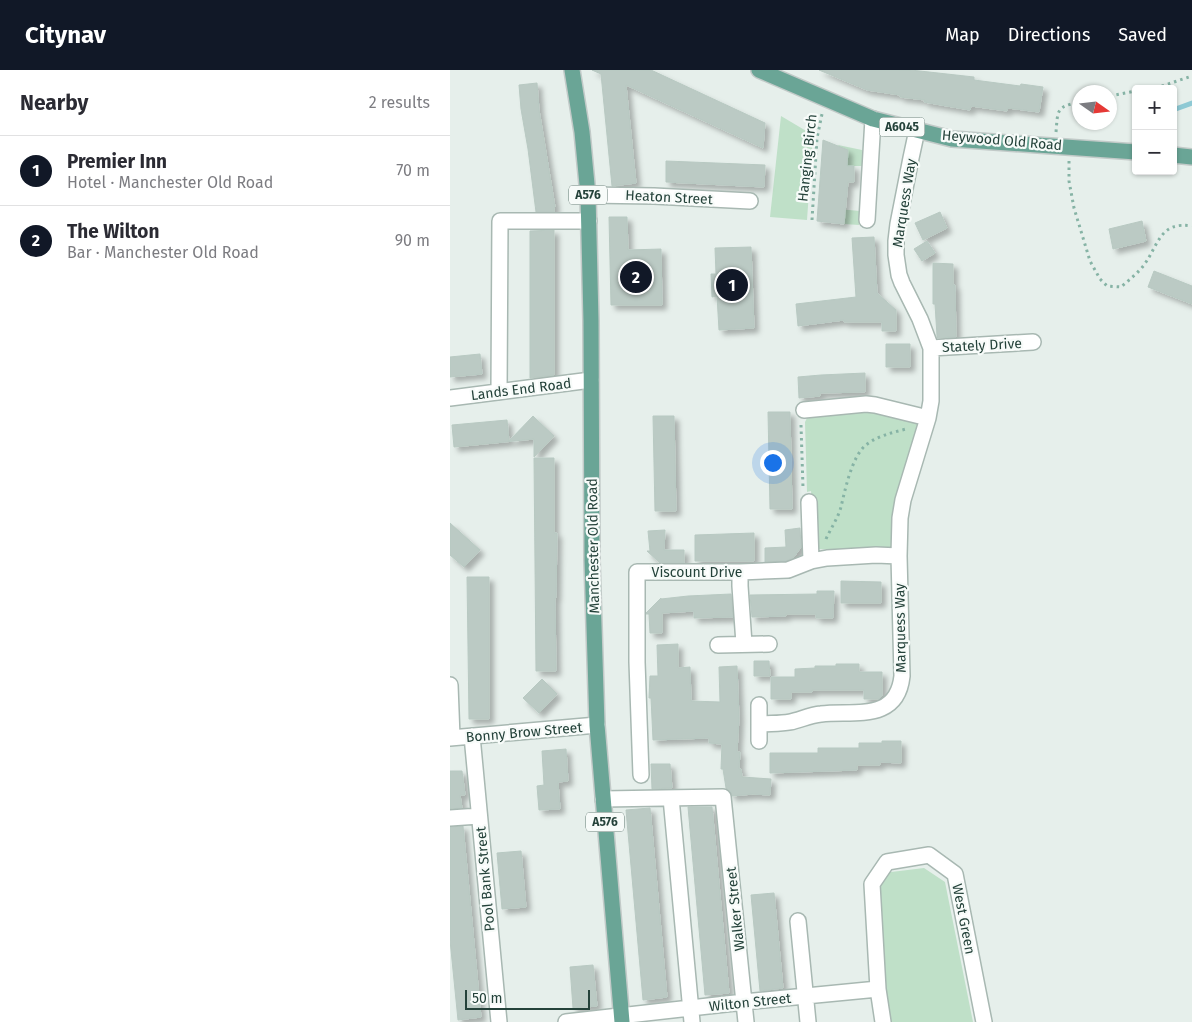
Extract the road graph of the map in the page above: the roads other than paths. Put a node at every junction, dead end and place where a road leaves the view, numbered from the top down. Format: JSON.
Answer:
{"nodes":[{"id":1,"x":572,"y":70,"type":"edge"},
{"id":2,"x":759,"y":70,"type":"edge"},
{"id":3,"x":873,"y":119,"type":"junction"},
{"id":4,"x":917,"y":130,"type":"junction"},
{"id":5,"x":1132,"y":152,"type":"edge"},
{"id":6,"x":1177,"y":155,"type":"edge"},
{"id":7,"x":1192,"y":157,"type":"edge"},
{"id":8,"x":588,"y":195,"type":"junction"},
{"id":9,"x":750,"y":201,"type":"dead end"},
{"id":10,"x":867,"y":220,"type":"dead end"},
{"id":11,"x":589,"y":221,"type":"junction"},
{"id":12,"x":1034,"y":342,"type":"dead end"},
{"id":13,"x":931,"y":348,"type":"junction"},
{"id":14,"x":591,"y":380,"type":"junction"},
{"id":15,"x":499,"y":392,"type":"junction"},
{"id":16,"x":450,"y":398,"type":"edge"},
{"id":17,"x":804,"y":410,"type":"road end"},
{"id":18,"x":928,"y":418,"type":"junction"},
{"id":19,"x":809,"y":502,"type":"road end"},
{"id":20,"x":898,"y":556,"type":"junction"},
{"id":21,"x":811,"y":561,"type":"junction"},
{"id":22,"x":740,"y":572,"type":"junction"},
{"id":23,"x":718,"y":644,"type":"dead end"},
{"id":24,"x":744,"y":644,"type":"junction"},
{"id":25,"x":770,"y":644,"type":"dead end"},
{"id":26,"x":450,"y":685,"type":"edge"},
{"id":27,"x":759,"y":704,"type":"dead end"},
{"id":28,"x":759,"y":724,"type":"junction"},
{"id":29,"x":597,"y":725,"type":"junction"},
{"id":30,"x":472,"y":736,"type":"junction"},
{"id":31,"x":451,"y":738,"type":"edge"},
{"id":32,"x":759,"y":741,"type":"dead end"},
{"id":33,"x":641,"y":775,"type":"dead end"},
{"id":34,"x":671,"y":798,"type":"junction"},
{"id":35,"x":603,"y":799,"type":"junction"},
{"id":36,"x":479,"y":816,"type":"junction"},
{"id":37,"x":450,"y":818,"type":"edge"},
{"id":38,"x":798,"y":921,"type":"dead end"},
{"id":39,"x":878,"y":989,"type":"junction"},
{"id":40,"x":806,"y":996,"type":"junction"},
{"id":41,"x":744,"y":1002,"type":"junction"},
{"id":42,"x":691,"y":1015,"type":"edge"},
{"id":43,"x":622,"y":1019,"type":"edge"},
{"id":44,"x":499,"y":1022,"type":"edge"},
{"id":45,"x":566,"y":1022,"type":"edge"},
{"id":46,"x":746,"y":1022,"type":"edge"},
{"id":47,"x":808,"y":1022,"type":"edge"},
{"id":48,"x":883,"y":1022,"type":"edge"},
{"id":49,"x":984,"y":1022,"type":"edge"}],
"edges":[{"from":1,"to":8,"type":"main road","name":"Manchester Old Road","number":"A576"},
{"from":2,"to":3,"type":"main road","name":"Heywood Old Road","number":"A6045"},
{"from":3,"to":4,"type":"main road","name":"Heywood Old Road","number":"A6045"},
{"from":3,"to":10,"type":"street"},
{"from":4,"to":5,"type":"main road","name":"Heywood Old Road","number":"A6045"},
{"from":4,"to":13,"type":"street","name":"Marquess Way"},
{"from":6,"to":7,"type":"main road"},
{"from":8,"to":9,"type":"street","name":"Heaton Street"},
{"from":8,"to":11,"type":"main road","name":"Manchester Old Road","number":"A576"},
{"from":11,"to":14,"type":"main road","name":"Manchester Old Road","number":"A576"},
{"from":11,"to":15,"type":"street"},
{"from":12,"to":13,"type":"street","name":"Stately Drive"},
{"from":13,"to":18,"type":"street","name":"Marquess Way"},
{"from":14,"to":15,"type":"street","name":"Lands End Road"},
{"from":14,"to":29,"type":"main road","name":"Manchester Old Road","number":"A576"},
{"from":15,"to":16,"type":"street","name":"Lands End Road"},
{"from":17,"to":18,"type":"street"},
{"from":18,"to":20,"type":"street","name":"Marquess Way"},
{"from":19,"to":21,"type":"street"},
{"from":20,"to":21,"type":"street","name":"Viscount Drive"},
{"from":20,"to":28,"type":"street","name":"Marquess Way"},
{"from":21,"to":22,"type":"street","name":"Viscount Drive"},
{"from":22,"to":24,"type":"street"},
{"from":22,"to":33,"type":"street","name":"Viscount Drive"},
{"from":23,"to":24,"type":"street"},
{"from":24,"to":25,"type":"street"},
{"from":26,"to":31,"type":"street"},
{"from":27,"to":28,"type":"street"},
{"from":28,"to":32,"type":"street"},
{"from":29,"to":30,"type":"street","name":"Bonny Brow Street"},
{"from":29,"to":35,"type":"main road","name":"Manchester Old Road","number":"A576"},
{"from":30,"to":31,"type":"street","name":"Bonny Brow Street"},
{"from":30,"to":36,"type":"street","name":"Pool Bank Street"},
{"from":34,"to":35,"type":"street"},
{"from":34,"to":41,"type":"street","name":"Walker Street"},
{"from":34,"to":42,"type":"street"},
{"from":35,"to":43,"type":"main road","name":"Manchester Old Road","number":"A576"},
{"from":36,"to":37,"type":"street"},
{"from":36,"to":44,"type":"street","name":"Pool Bank Street"},
{"from":38,"to":40,"type":"street"},
{"from":39,"to":40,"type":"street","name":"Wilton Street"},
{"from":39,"to":48,"type":"street","name":"West Green"},
{"from":39,"to":49,"type":"street","name":"West Green"},
{"from":40,"to":41,"type":"street","name":"Wilton Street"},
{"from":40,"to":47,"type":"street"},
{"from":41,"to":42,"type":"street","name":"Wilton Street"},
{"from":41,"to":46,"type":"street","name":"Walker Street"},
{"from":42,"to":43,"type":"street","name":"Wilton Street"},
{"from":43,"to":45,"type":"street","name":"Wilton Street"}]}
